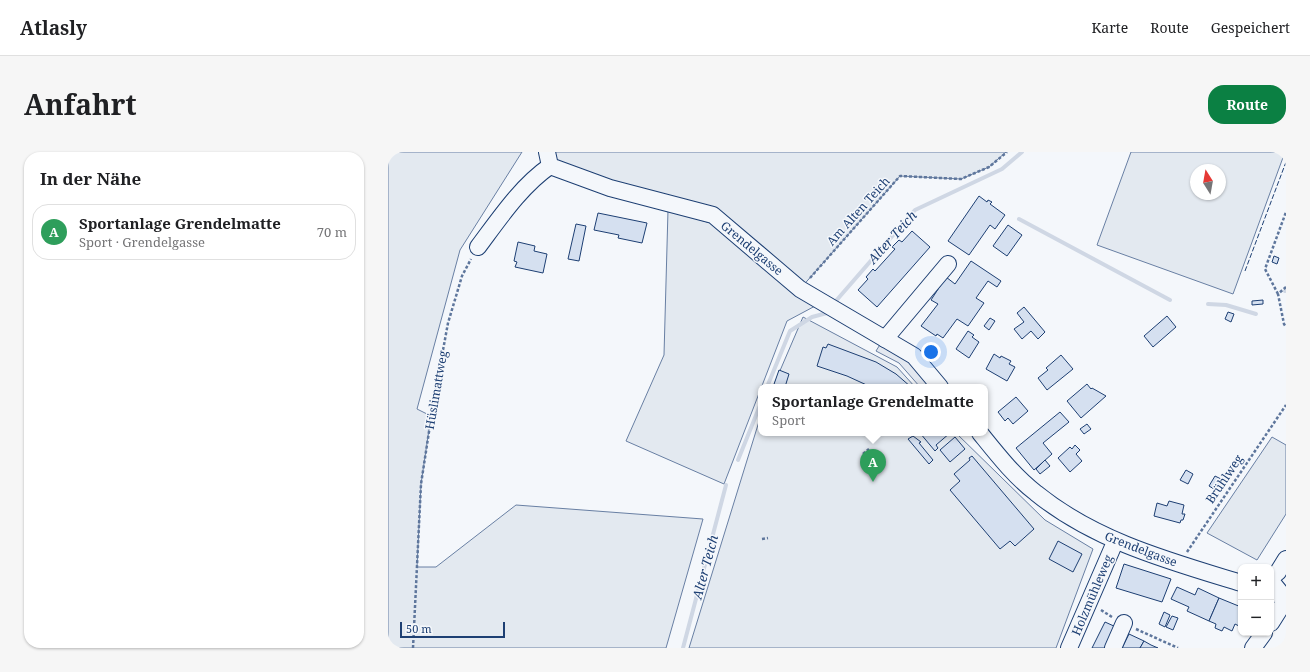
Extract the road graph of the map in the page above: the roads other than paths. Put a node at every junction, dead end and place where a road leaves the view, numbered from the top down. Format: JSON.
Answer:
{"nodes":[{"id":1,"x":549,"y":159,"type":"edge"},
{"id":2,"x":478,"y":247,"type":"road end"},
{"id":3,"x":948,"y":264,"type":"dead end"},
{"id":4,"x":885,"y":340,"type":"junction"},
{"id":5,"x":937,"y":384,"type":"edge"},
{"id":6,"x":982,"y":436,"type":"edge"},
{"id":7,"x":1115,"y":542,"type":"junction"},
{"id":8,"x":1286,"y":559,"type":"edge"},
{"id":9,"x":1274,"y":577,"type":"edge"},
{"id":10,"x":1238,"y":582,"type":"edge"},
{"id":11,"x":1274,"y":584,"type":"edge"},
{"id":12,"x":1274,"y":618,"type":"edge"},
{"id":13,"x":1124,"y":623,"type":"road end"},
{"id":14,"x":1262,"y":636,"type":"edge"},
{"id":15,"x":1069,"y":648,"type":"edge"},
{"id":16,"x":1113,"y":648,"type":"edge"},
{"id":17,"x":1253,"y":648,"type":"edge"}],
"edges":[{"from":1,"to":2,"type":"street"},
{"from":1,"to":4,"type":"street","name":"Grendelgasse"},
{"from":3,"to":4,"type":"street"},
{"from":4,"to":5,"type":"street","name":"Grendelgasse"},
{"from":6,"to":7,"type":"street","name":"Grendelgasse"},
{"from":7,"to":10,"type":"street","name":"Grendelgasse"},
{"from":7,"to":15,"type":"street","name":"Holzmühleweg"},
{"from":8,"to":9,"type":"street"},
{"from":11,"to":12,"type":"street"},
{"from":13,"to":16,"type":"street"},
{"from":14,"to":17,"type":"street"}]}
